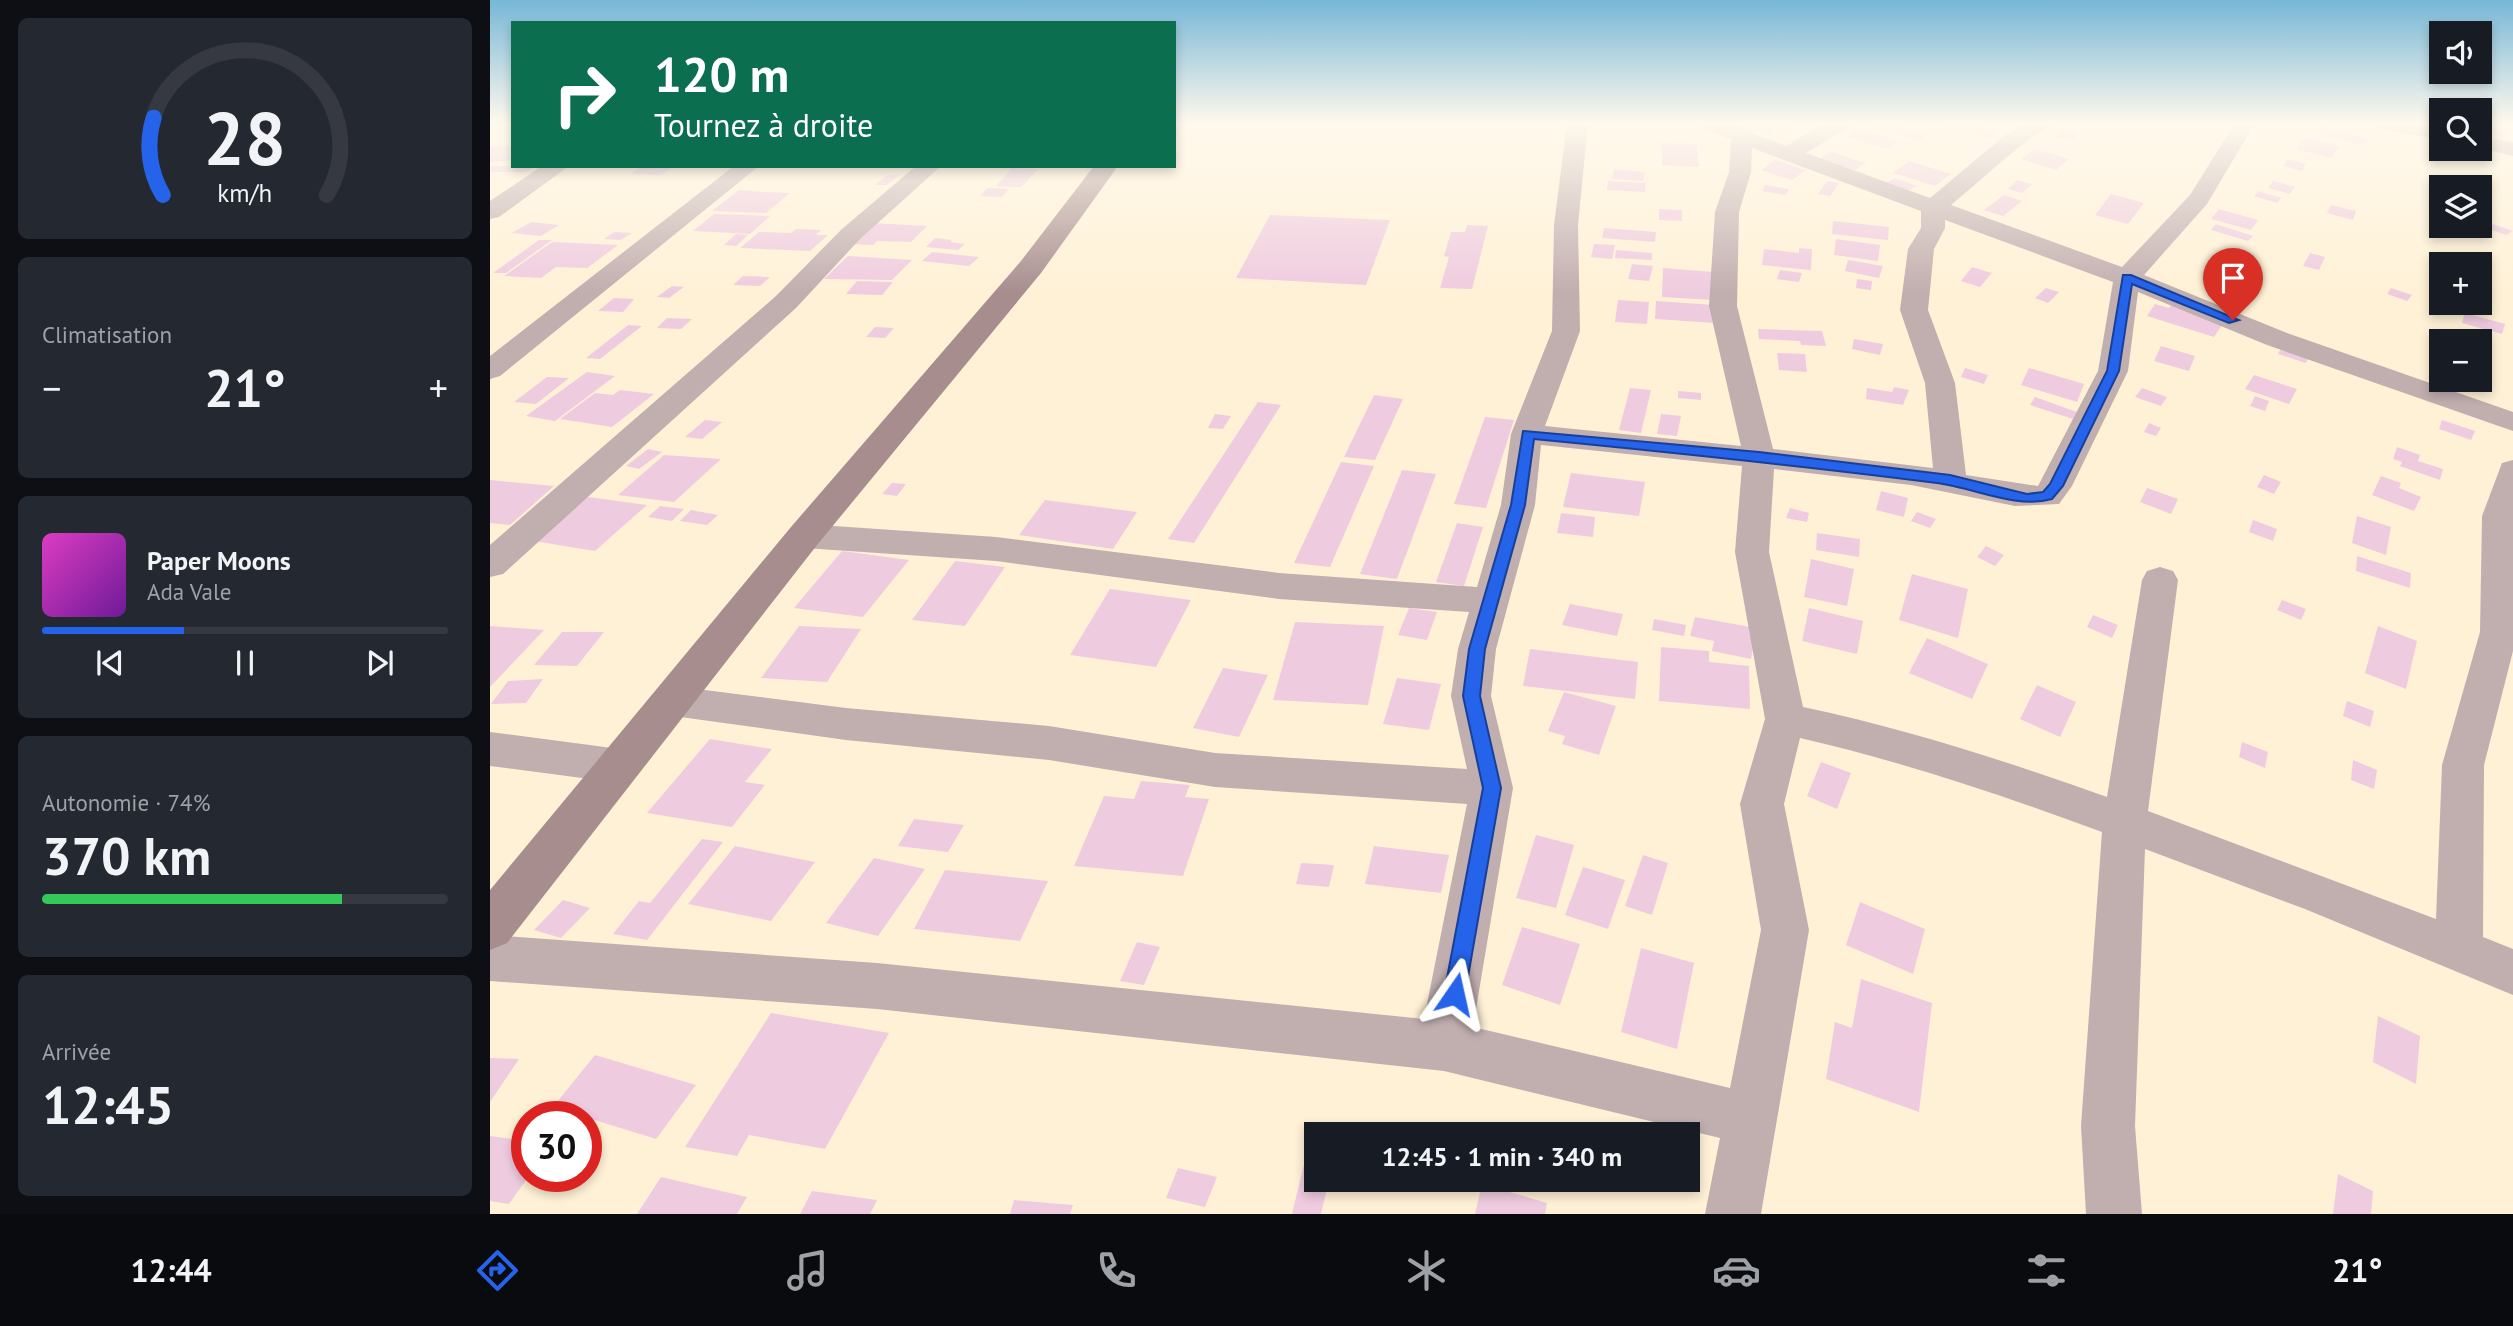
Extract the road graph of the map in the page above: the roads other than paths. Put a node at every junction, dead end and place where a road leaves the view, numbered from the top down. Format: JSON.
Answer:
{"nodes":[{"id":1,"x":538,"y":180,"type":"edge"},
{"id":2,"x":731,"y":180,"type":"edge"},
{"id":3,"x":914,"y":180,"type":"edge"},
{"id":4,"x":1097,"y":180,"type":"edge"},
{"id":5,"x":1571,"y":180,"type":"edge"},
{"id":6,"x":1738,"y":180,"type":"edge"},
{"id":7,"x":1857,"y":180,"type":"edge"},
{"id":8,"x":1966,"y":180,"type":"edge"},
{"id":9,"x":2211,"y":180,"type":"edge"},
{"id":10,"x":1933,"y":208,"type":"junction"},
{"id":11,"x":490,"y":212,"type":"edge"},
{"id":12,"x":2127,"y":278,"type":"junction"},
{"id":13,"x":490,"y":370,"type":"edge"},
{"id":14,"x":2513,"y":422,"type":"edge"},
{"id":15,"x":1527,"y":434,"type":"junction"},
{"id":16,"x":1759,"y":456,"type":"junction"},
{"id":17,"x":2513,"y":470,"type":"edge"},
{"id":18,"x":1950,"y":480,"type":"junction"},
{"id":19,"x":804,"y":536,"type":"junction"},
{"id":20,"x":490,"y":565,"type":"edge"},
{"id":21,"x":2160,"y":580,"type":"dead end"},
{"id":22,"x":1492,"y":601,"type":"junction"},
{"id":23,"x":673,"y":701,"type":"junction"},
{"id":24,"x":1785,"y":719,"type":"junction"},
{"id":25,"x":490,"y":749,"type":"edge"},
{"id":26,"x":620,"y":766,"type":"junction"},
{"id":27,"x":1492,"y":788,"type":"junction"},
{"id":28,"x":2124,"y":824,"type":"junction"},
{"id":29,"x":490,"y":927,"type":"edge"},
{"id":30,"x":2459,"y":949,"type":"junction"},
{"id":31,"x":490,"y":958,"type":"edge"},
{"id":32,"x":2513,"y":972,"type":"edge"},
{"id":33,"x":1444,"y":1046,"type":"junction"},
{"id":34,"x":1750,"y":1119,"type":"junction"},
{"id":35,"x":1733,"y":1214,"type":"edge"},
{"id":36,"x":2114,"y":1214,"type":"edge"}],
"edges":[{"from":1,"to":11,"type":"street"},
{"from":2,"to":13,"type":"street"},
{"from":3,"to":20,"type":"street"},
{"from":4,"to":19,"type":"street"},
{"from":5,"to":15,"type":"street"},
{"from":6,"to":16,"type":"street"},
{"from":7,"to":10,"type":"street"},
{"from":8,"to":10,"type":"street"},
{"from":9,"to":12,"type":"street"},
{"from":10,"to":12,"type":"street"},
{"from":10,"to":18,"type":"street"},
{"from":12,"to":14,"type":"street"},
{"from":12,"to":18,"type":"street"},
{"from":15,"to":16,"type":"street"},
{"from":15,"to":22,"type":"street"},
{"from":16,"to":18,"type":"street"},
{"from":16,"to":24,"type":"street"},
{"from":17,"to":30,"type":"street"},
{"from":19,"to":22,"type":"street"},
{"from":19,"to":23,"type":"street"},
{"from":21,"to":28,"type":"street"},
{"from":22,"to":27,"type":"street"},
{"from":23,"to":26,"type":"street"},
{"from":23,"to":27,"type":"street"},
{"from":24,"to":28,"type":"street"},
{"from":24,"to":34,"type":"street"},
{"from":25,"to":26,"type":"street"},
{"from":26,"to":29,"type":"street"},
{"from":27,"to":33,"type":"street"},
{"from":28,"to":30,"type":"street"},
{"from":28,"to":36,"type":"street"},
{"from":30,"to":32,"type":"street"},
{"from":31,"to":33,"type":"street"},
{"from":33,"to":34,"type":"street"},
{"from":34,"to":35,"type":"street"}]}
